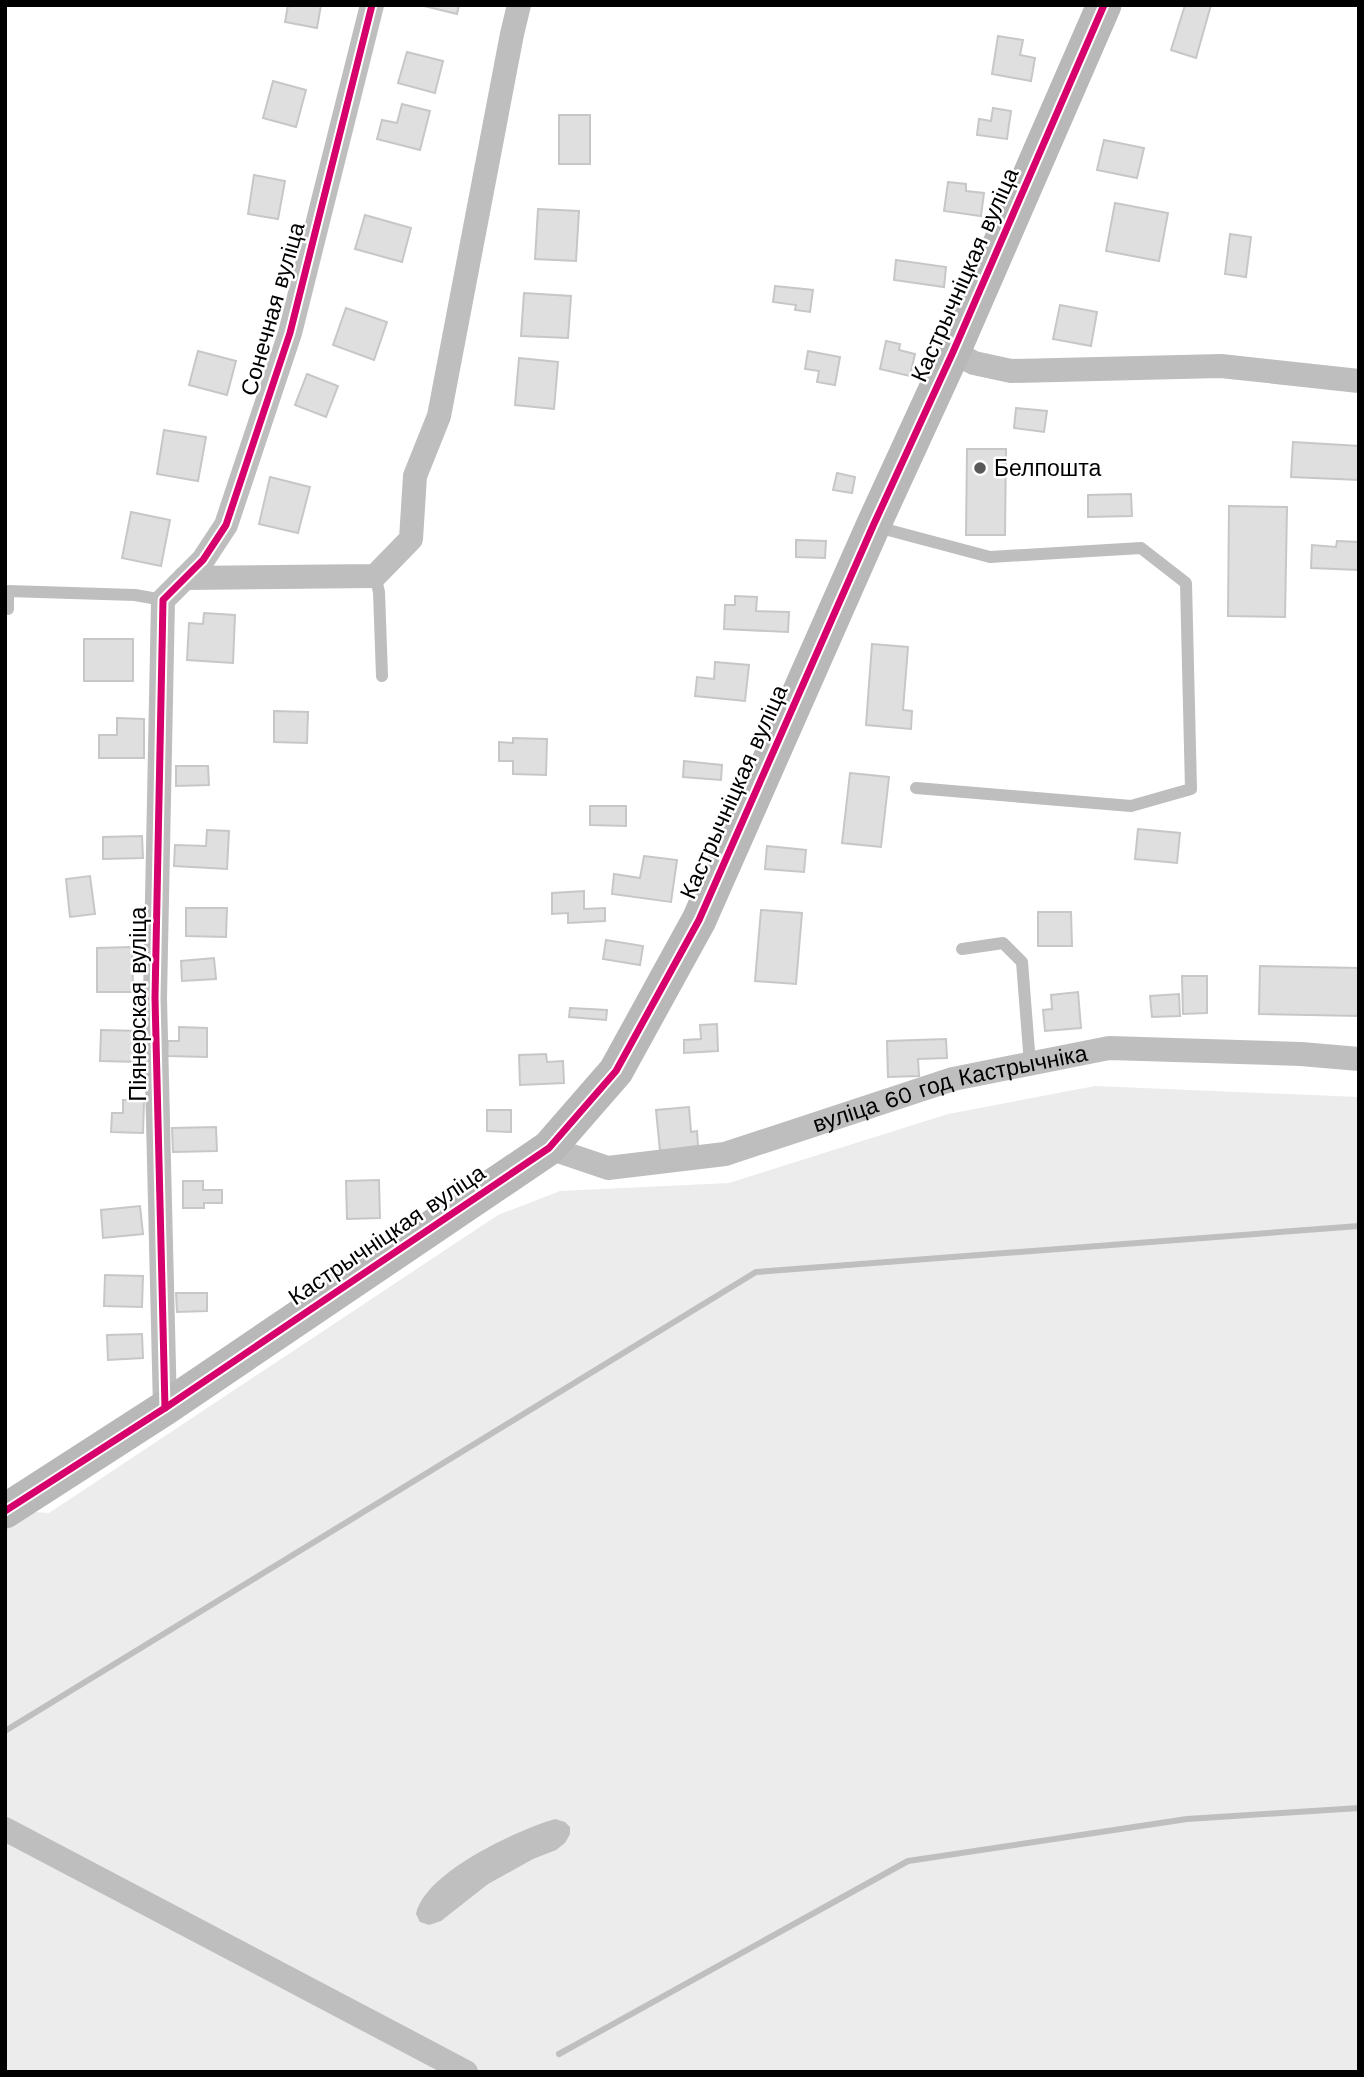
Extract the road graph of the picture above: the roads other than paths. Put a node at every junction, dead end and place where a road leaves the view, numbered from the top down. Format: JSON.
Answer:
{"nodes":[{"id":1,"x":372,"y":5,"type":"edge"},
{"id":2,"x":1104,"y":5,"type":"edge"},
{"id":3,"x":513,"y":9,"type":"edge"},
{"id":4,"x":953,"y":352,"type":"junction"},
{"id":5,"x":1359,"y":381,"type":"edge"},
{"id":6,"x":873,"y":526,"type":"junction"},
{"id":7,"x":375,"y":576,"type":"junction"},
{"id":8,"x":185,"y":578,"type":"junction"},
{"id":9,"x":163,"y":600,"type":"junction"},
{"id":10,"x":8,"y":609,"type":"dead end"},
{"id":11,"x":382,"y":676,"type":"dead end"},
{"id":12,"x":916,"y":788,"type":"dead end"},
{"id":13,"x":962,"y":949,"type":"dead end"},
{"id":14,"x":1359,"y":1059,"type":"edge"},
{"id":15,"x":1030,"y":1064,"type":"junction"},
{"id":16,"x":549,"y":1148,"type":"junction"},
{"id":17,"x":165,"y":1408,"type":"junction"},
{"id":18,"x":5,"y":1511,"type":"edge"},
{"id":19,"x":5,"y":1829,"type":"edge"},
{"id":20,"x":466,"y":2072,"type":"edge"}],
"edges":[{"from":1,"to":8,"type":"street","name":"Сонечная вуліца"},
{"from":2,"to":4,"type":"street","name":"Кастрычніцкая вуліца"},
{"from":3,"to":7,"type":"street"},
{"from":4,"to":5,"type":"street"},
{"from":4,"to":6,"type":"street","name":"Кастрычніцкая вуліца"},
{"from":6,"to":12,"type":"lane"},
{"from":6,"to":16,"type":"street","name":"Кастрычніцкая вуліца"},
{"from":7,"to":8,"type":"street"},
{"from":7,"to":11,"type":"lane"},
{"from":8,"to":9,"type":"street","name":"Сонечная вуліца"},
{"from":9,"to":10,"type":"lane"},
{"from":9,"to":17,"type":"street","name":"Піянерская вуліца"},
{"from":13,"to":15,"type":"lane"},
{"from":14,"to":15,"type":"street","name":"вуліца 60 год Кастрычніка"},
{"from":15,"to":16,"type":"street","name":"вуліца 60 год Кастрычніка"},
{"from":16,"to":17,"type":"street","name":"Кастрычніцкая вуліца"},
{"from":17,"to":18,"type":"street","name":"Кастрычніцкая вуліца"},
{"from":19,"to":20,"type":"street"}]}
